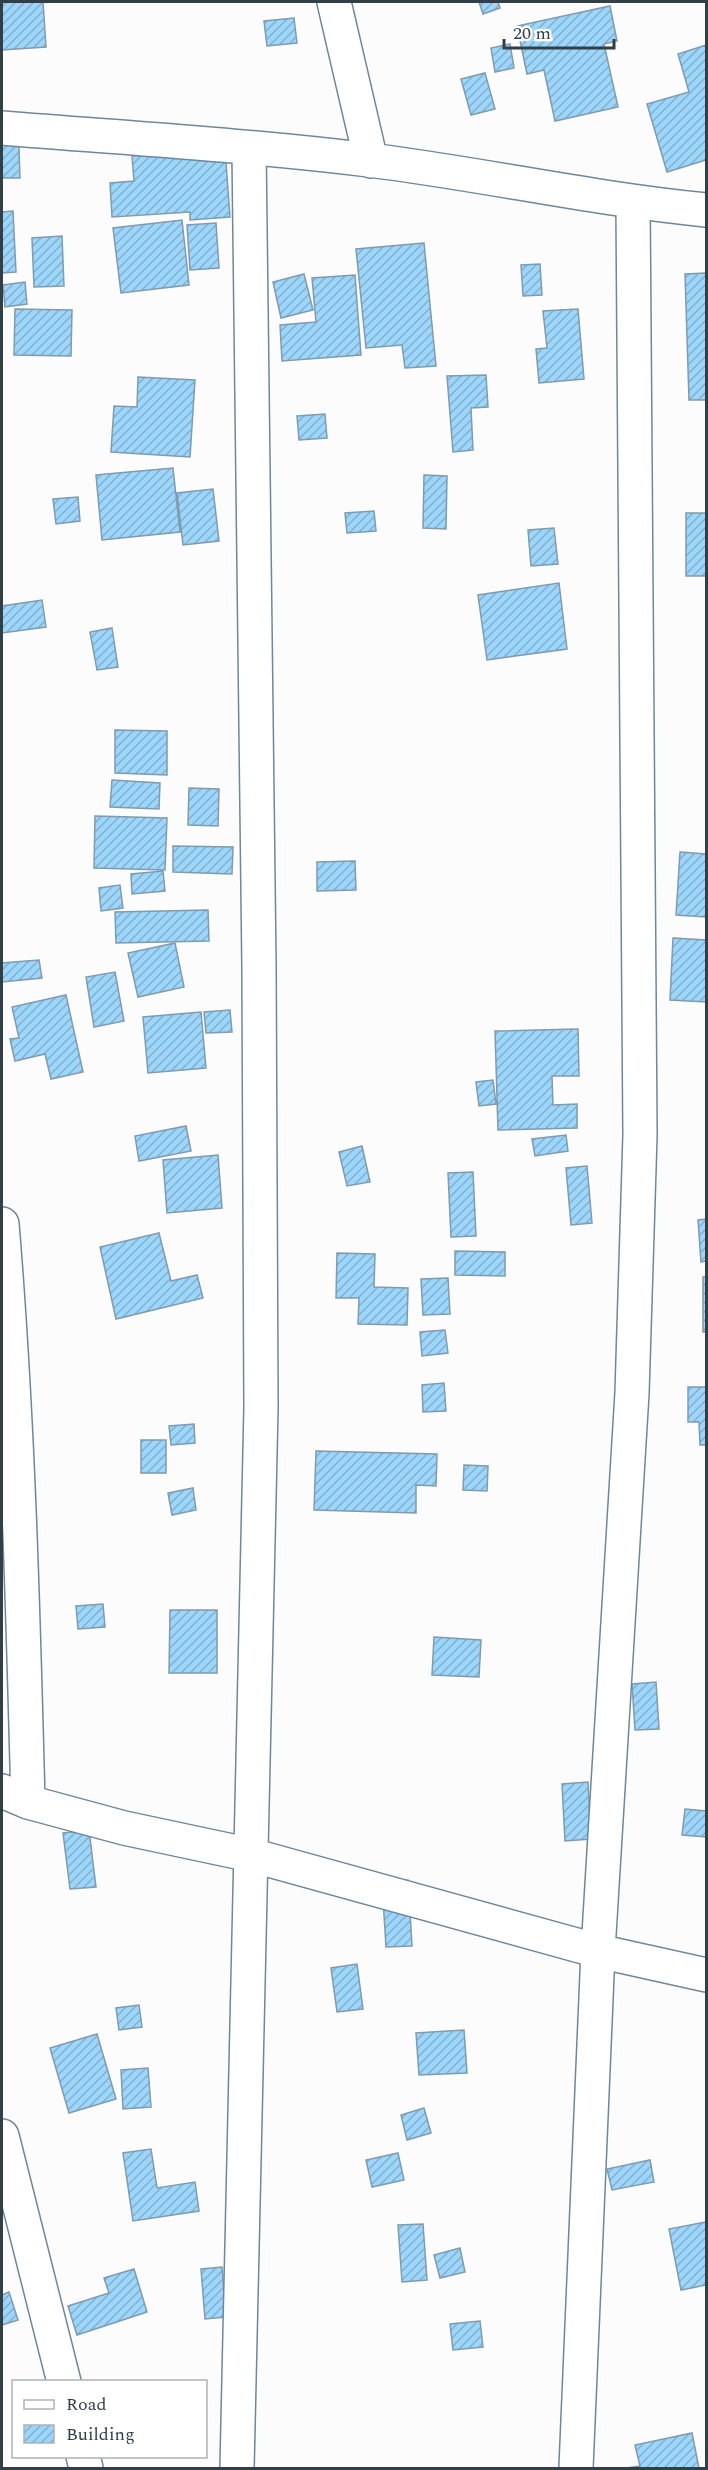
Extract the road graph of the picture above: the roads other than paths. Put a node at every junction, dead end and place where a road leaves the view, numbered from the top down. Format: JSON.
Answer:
{"nodes":[{"id":1,"x":334,"y":2,"type":"edge"},
{"id":2,"x":2,"y":128,"type":"edge"},
{"id":3,"x":249,"y":148,"type":"junction"},
{"id":4,"x":371,"y":161,"type":"junction"},
{"id":5,"x":633,"y":203,"type":"junction"},
{"id":6,"x":706,"y":210,"type":"edge"},
{"id":7,"x":2,"y":1224,"type":"edge"},
{"id":8,"x":15,"y":1796,"type":"edge"},
{"id":9,"x":251,"y":1855,"type":"junction"},
{"id":10,"x":598,"y":1951,"type":"junction"},
{"id":11,"x":706,"y":1975,"type":"edge"},
{"id":12,"x":2,"y":2136,"type":"edge"},
{"id":13,"x":63,"y":2380,"type":"edge"},
{"id":14,"x":237,"y":2469,"type":"edge"},
{"id":15,"x":576,"y":2469,"type":"edge"}],
"edges":[{"from":1,"to":4,"type":"street"},
{"from":2,"to":3,"type":"street"},
{"from":3,"to":4,"type":"street"},
{"from":3,"to":9,"type":"street"},
{"from":4,"to":5,"type":"street"},
{"from":5,"to":6,"type":"street"},
{"from":5,"to":10,"type":"street"},
{"from":7,"to":8,"type":"street"},
{"from":8,"to":9,"type":"street"},
{"from":9,"to":10,"type":"street"},
{"from":9,"to":14,"type":"street"},
{"from":10,"to":11,"type":"street"},
{"from":10,"to":15,"type":"street"},
{"from":12,"to":13,"type":"street"}]}
